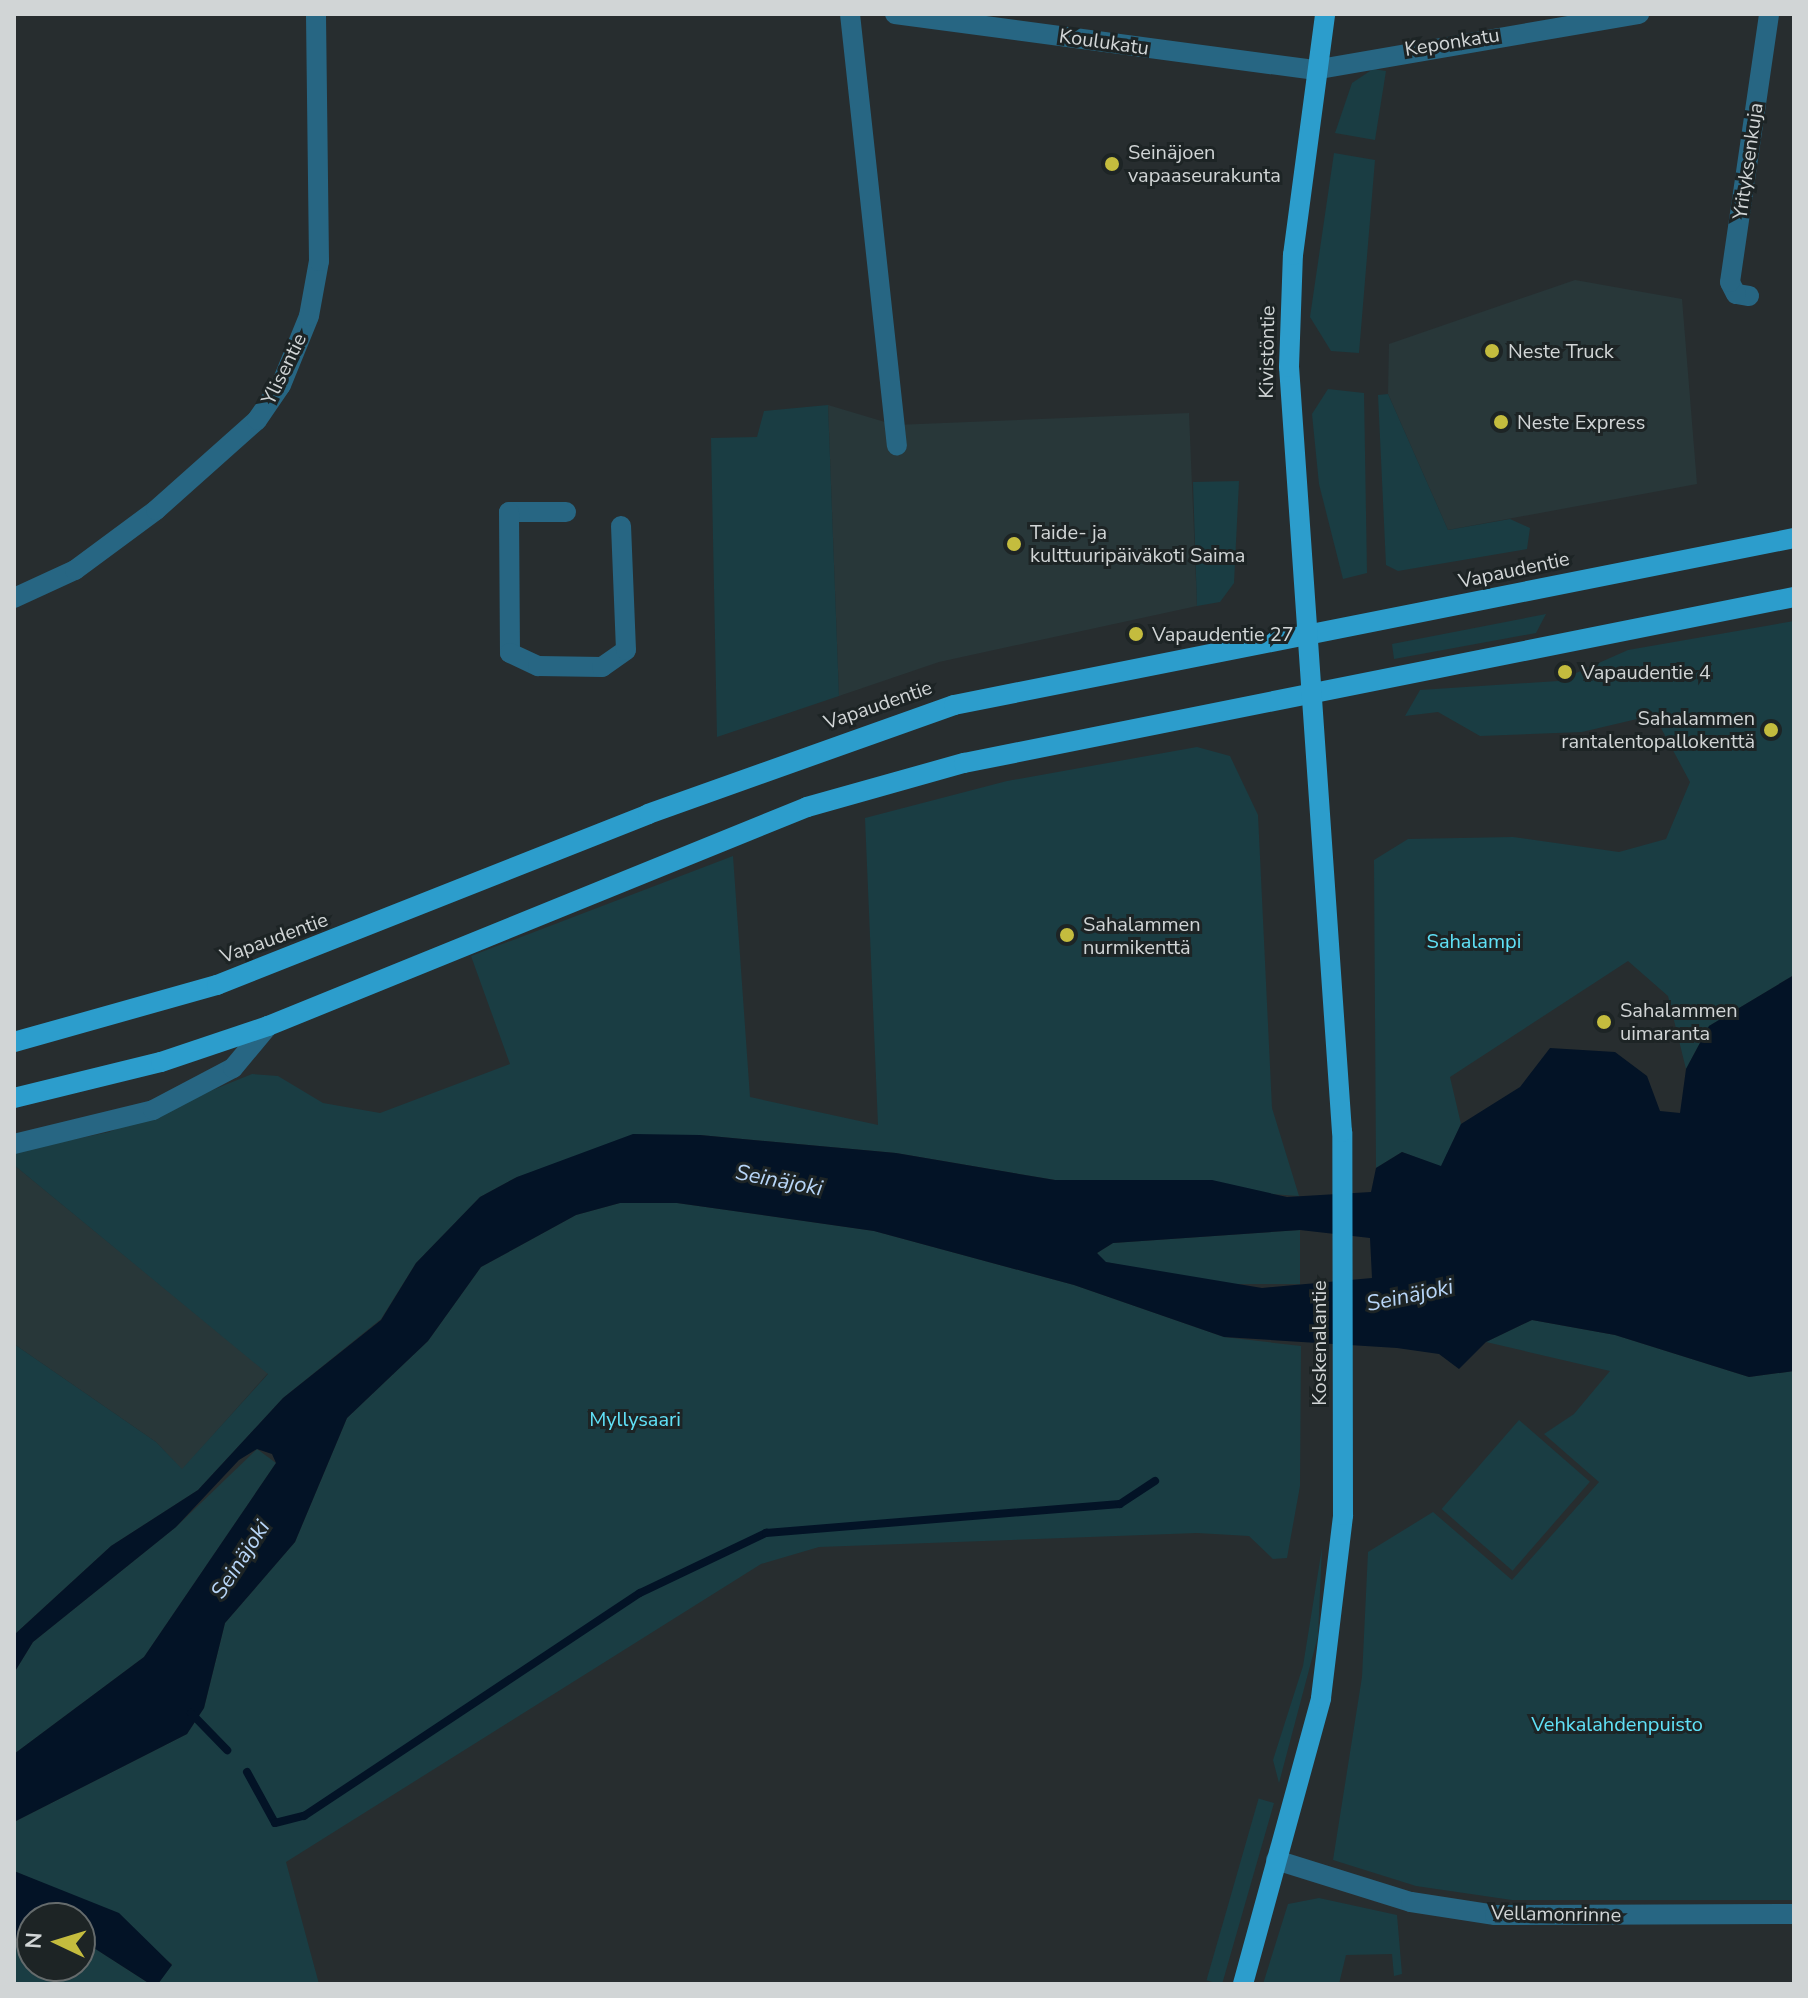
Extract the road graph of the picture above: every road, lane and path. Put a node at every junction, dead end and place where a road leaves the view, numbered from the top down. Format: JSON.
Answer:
{"nodes":[{"id":1,"x":316,"y":14,"type":"edge"},
{"id":2,"x":850,"y":14,"type":"edge"},
{"id":3,"x":895,"y":14,"type":"edge"},
{"id":4,"x":1325,"y":14,"type":"edge"},
{"id":5,"x":1639,"y":14,"type":"edge"},
{"id":6,"x":1769,"y":14,"type":"edge"},
{"id":7,"x":1314,"y":70,"type":"junction"},
{"id":8,"x":1749,"y":296,"type":"dead end"},
{"id":9,"x":897,"y":445,"type":"dead end"},
{"id":10,"x":566,"y":512,"type":"dead end"},
{"id":11,"x":621,"y":526,"type":"dead end"},
{"id":12,"x":1794,"y":538,"type":"edge"},
{"id":13,"x":1794,"y":597,"type":"edge"},
{"id":14,"x":14,"y":598,"type":"edge"},
{"id":15,"x":1312,"y":635,"type":"junction"},
{"id":16,"x":1316,"y":691,"type":"junction"},
{"id":17,"x":268,"y":1026,"type":"junction"},
{"id":18,"x":14,"y":1042,"type":"edge"},
{"id":19,"x":14,"y":1098,"type":"edge"},
{"id":20,"x":14,"y":1144,"type":"edge"},
{"id":21,"x":1276,"y":1860,"type":"junction"},
{"id":22,"x":1794,"y":1914,"type":"edge"},
{"id":23,"x":1243,"y":1984,"type":"edge"}],
"edges":[{"from":1,"to":14,"type":"street","name":"Ylisentie"},
{"from":2,"to":9,"type":"street"},
{"from":3,"to":7,"type":"street","name":"Koulukatu"},
{"from":4,"to":7,"type":"main road","name":"Kivistöntie"},
{"from":5,"to":7,"type":"street","name":"Keponkatu"},
{"from":6,"to":8,"type":"street","name":"Yrityksenkuja"},
{"from":7,"to":15,"type":"main road","name":"Kivistöntie"},
{"from":10,"to":11,"type":"street"},
{"from":12,"to":15,"type":"main road","name":"Vapaudentie"},
{"from":13,"to":16,"type":"main road"},
{"from":15,"to":16,"type":"main road","name":"Kivistöntie"},
{"from":15,"to":18,"type":"main road","name":"Vapaudentie"},
{"from":16,"to":17,"type":"main road"},
{"from":16,"to":21,"type":"main road","name":"Koskenalantie"},
{"from":17,"to":19,"type":"main road"},
{"from":17,"to":20,"type":"street"},
{"from":21,"to":22,"type":"street","name":"Vellamonrinne"},
{"from":21,"to":23,"type":"main road","name":"Koskenalantie"}]}
